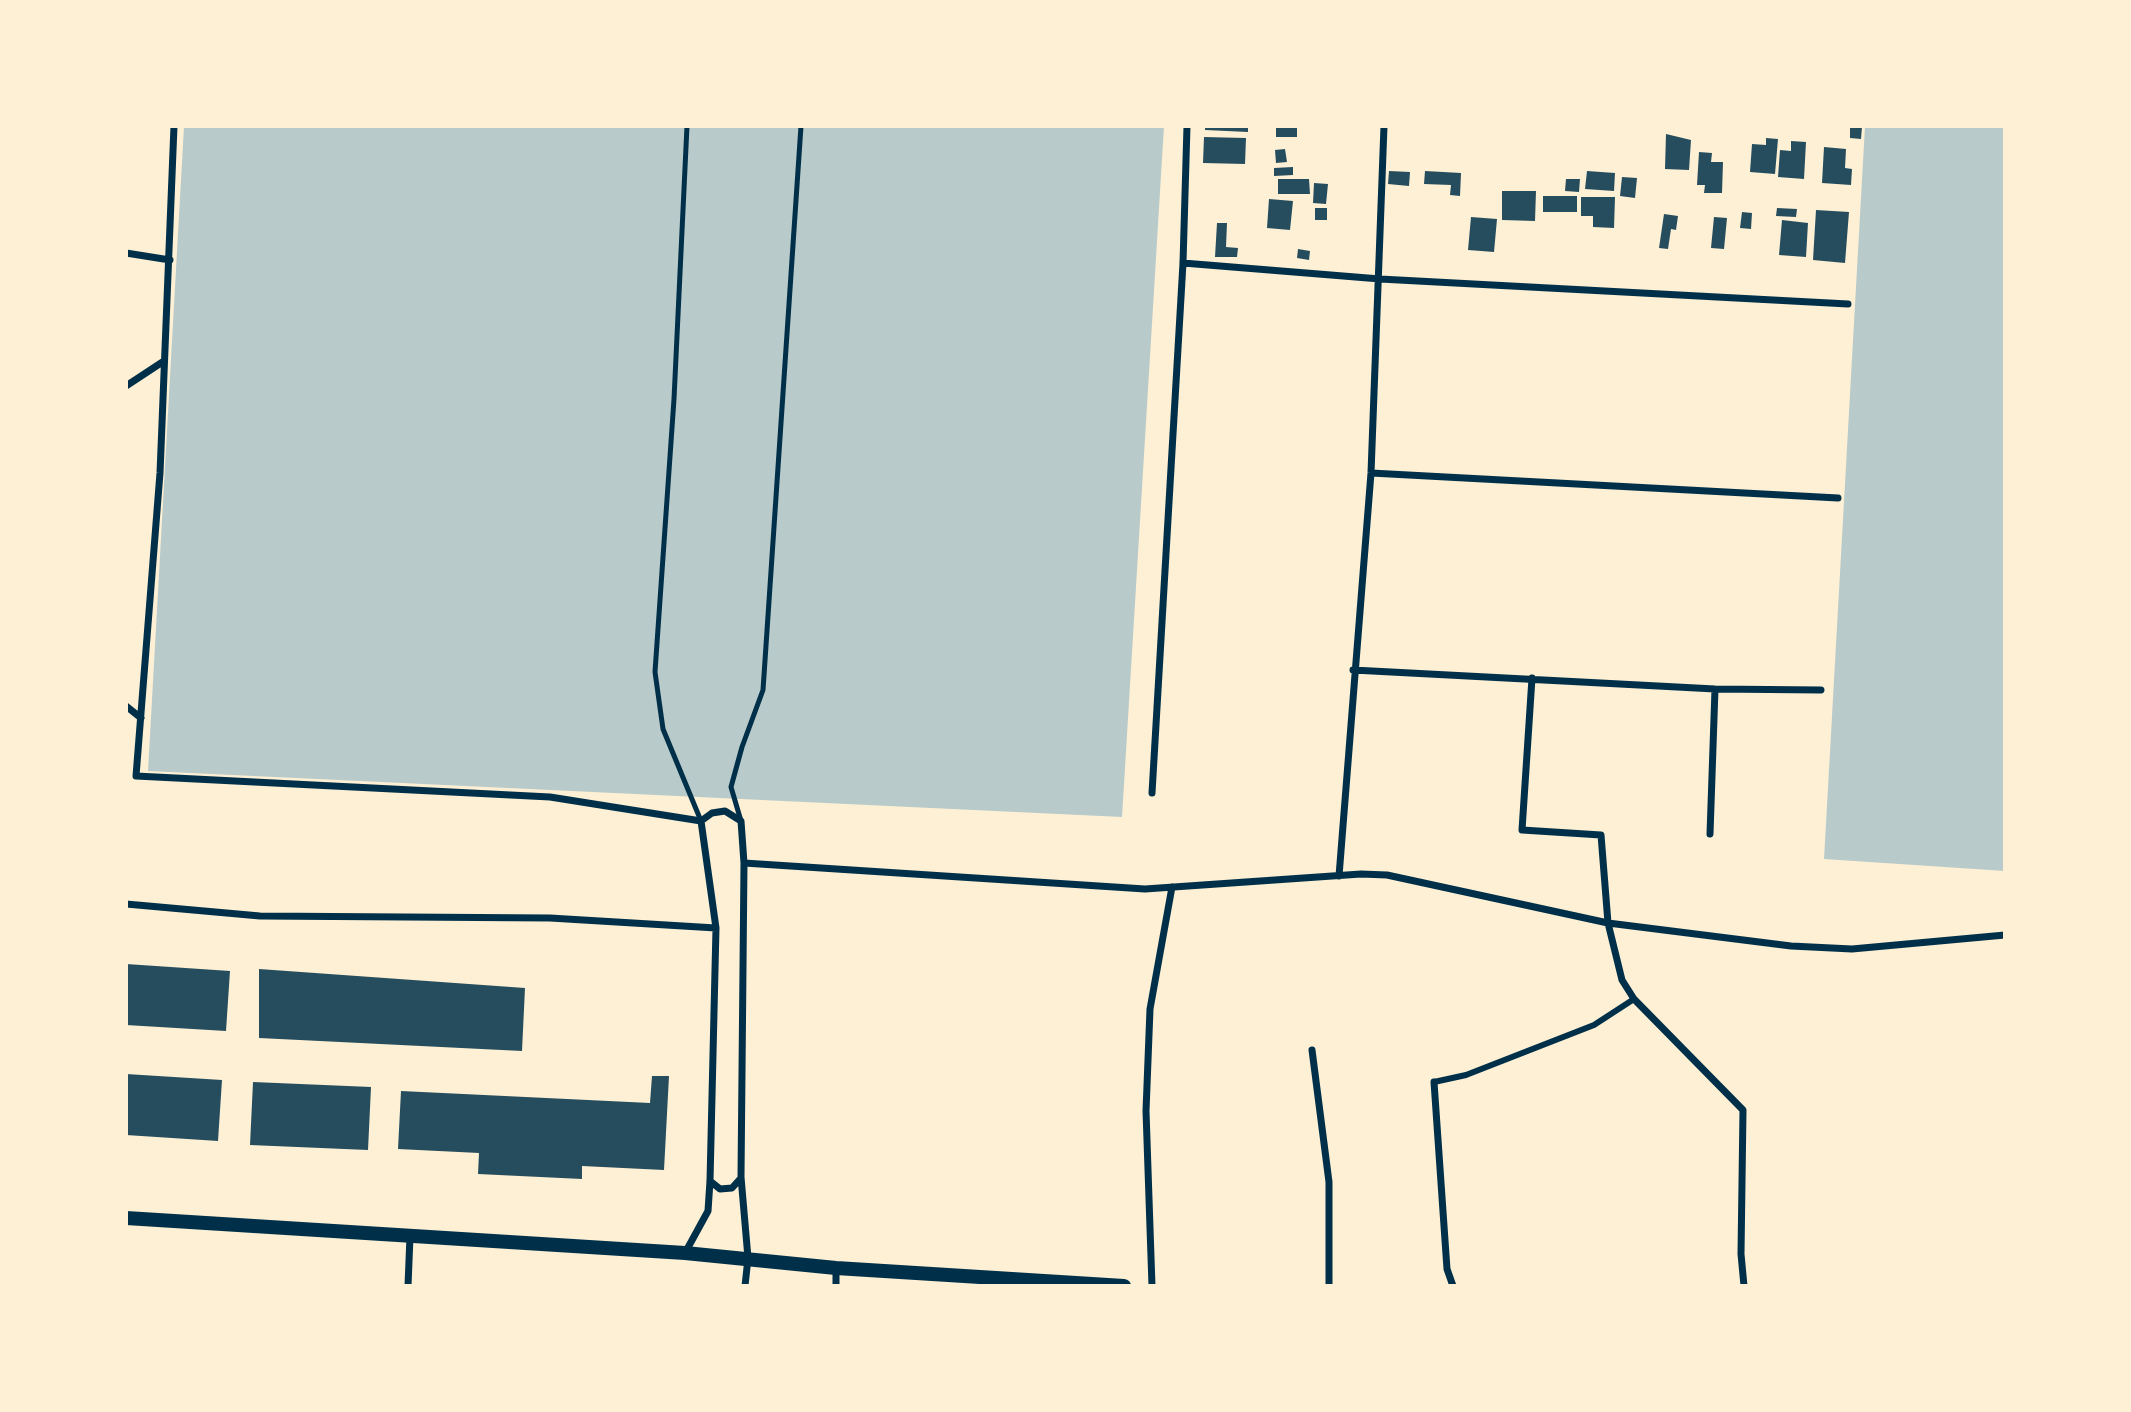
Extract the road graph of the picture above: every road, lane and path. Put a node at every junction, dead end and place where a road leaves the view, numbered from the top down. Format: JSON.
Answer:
{"nodes":[{"id":1,"x":174,"y":126,"type":"edge"},
{"id":2,"x":687,"y":126,"type":"edge"},
{"id":3,"x":801,"y":126,"type":"edge"},
{"id":4,"x":1187,"y":126,"type":"edge"},
{"id":5,"x":1384,"y":126,"type":"edge"},
{"id":6,"x":126,"y":253,"type":"edge"},
{"id":7,"x":170,"y":260,"type":"junction"},
{"id":8,"x":1183,"y":263,"type":"junction"},
{"id":9,"x":1380,"y":279,"type":"junction"},
{"id":10,"x":1848,"y":304,"type":"dead end"},
{"id":11,"x":164,"y":361,"type":"junction"},
{"id":12,"x":126,"y":386,"type":"edge"},
{"id":13,"x":1371,"y":473,"type":"junction"},
{"id":14,"x":1838,"y":498,"type":"dead end"},
{"id":15,"x":1353,"y":670,"type":"junction"},
{"id":16,"x":1532,"y":678,"type":"junction"},
{"id":17,"x":1715,"y":689,"type":"junction"},
{"id":18,"x":1821,"y":690,"type":"dead end"},
{"id":19,"x":126,"y":706,"type":"edge"},
{"id":20,"x":141,"y":718,"type":"junction"},
{"id":21,"x":1152,"y":793,"type":"dead end"},
{"id":22,"x":701,"y":821,"type":"junction"},
{"id":23,"x":740,"y":821,"type":"junction"},
{"id":24,"x":1710,"y":834,"type":"dead end"},
{"id":25,"x":744,"y":863,"type":"junction"},
{"id":26,"x":1339,"y":876,"type":"junction"},
{"id":27,"x":1172,"y":887,"type":"junction"},
{"id":28,"x":126,"y":904,"type":"edge"},
{"id":29,"x":1608,"y":923,"type":"junction"},
{"id":30,"x":716,"y":928,"type":"junction"},
{"id":31,"x":2005,"y":935,"type":"edge"},
{"id":32,"x":1634,"y":999,"type":"junction"},
{"id":33,"x":1312,"y":1050,"type":"dead end"},
{"id":34,"x":1434,"y":1082,"type":"joint"},
{"id":35,"x":741,"y":1177,"type":"junction"},
{"id":36,"x":710,"y":1181,"type":"junction"},
{"id":37,"x":126,"y":1218,"type":"edge"},
{"id":38,"x":410,"y":1236,"type":"junction"},
{"id":39,"x":685,"y":1253,"type":"junction"},
{"id":40,"x":748,"y":1258,"type":"junction"},
{"id":41,"x":836,"y":1268,"type":"junction"},
{"id":42,"x":408,"y":1286,"type":"edge"},
{"id":43,"x":745,"y":1286,"type":"edge"},
{"id":44,"x":836,"y":1286,"type":"edge"},
{"id":45,"x":1124,"y":1286,"type":"edge"},
{"id":46,"x":1152,"y":1286,"type":"edge"},
{"id":47,"x":1329,"y":1286,"type":"edge"},
{"id":48,"x":1453,"y":1286,"type":"edge"},
{"id":49,"x":1744,"y":1286,"type":"edge"}],
"edges":[{"from":1,"to":7,"type":"street"},
{"from":2,"to":22,"type":"lane"},
{"from":3,"to":23,"type":"lane"},
{"from":4,"to":8,"type":"street"},
{"from":5,"to":9,"type":"street"},
{"from":6,"to":7,"type":"street"},
{"from":7,"to":11,"type":"street"},
{"from":8,"to":9,"type":"street"},
{"from":8,"to":21,"type":"street"},
{"from":9,"to":10,"type":"street"},
{"from":9,"to":13,"type":"street"},
{"from":11,"to":12,"type":"street"},
{"from":11,"to":20,"type":"street"},
{"from":13,"to":14,"type":"street"},
{"from":13,"to":15,"type":"street"},
{"from":15,"to":16,"type":"street"},
{"from":15,"to":26,"type":"street"},
{"from":16,"to":17,"type":"street"},
{"from":16,"to":29,"type":"street"},
{"from":17,"to":18,"type":"street"},
{"from":17,"to":24,"type":"street"},
{"from":19,"to":20,"type":"street"},
{"from":20,"to":22,"type":"street"},
{"from":22,"to":23,"type":"street"},
{"from":22,"to":30,"type":"street"},
{"from":23,"to":25,"type":"street"},
{"from":25,"to":27,"type":"street"},
{"from":25,"to":35,"type":"street"},
{"from":26,"to":27,"type":"street"},
{"from":26,"to":29,"type":"street"},
{"from":27,"to":46,"type":"street"},
{"from":28,"to":30,"type":"street"},
{"from":29,"to":31,"type":"street"},
{"from":29,"to":32,"type":"street"},
{"from":30,"to":36,"type":"street"},
{"from":32,"to":34,"type":"street"},
{"from":32,"to":49,"type":"street"},
{"from":33,"to":47,"type":"street"},
{"from":34,"to":48,"type":"street"},
{"from":35,"to":36,"type":"street"},
{"from":35,"to":40,"type":"street"},
{"from":36,"to":39,"type":"street"},
{"from":37,"to":38,"type":"main road"},
{"from":38,"to":39,"type":"main road"},
{"from":38,"to":42,"type":"street"},
{"from":39,"to":40,"type":"main road"},
{"from":40,"to":41,"type":"main road"},
{"from":40,"to":43,"type":"street"},
{"from":41,"to":44,"type":"street"},
{"from":41,"to":45,"type":"main road"}]}
